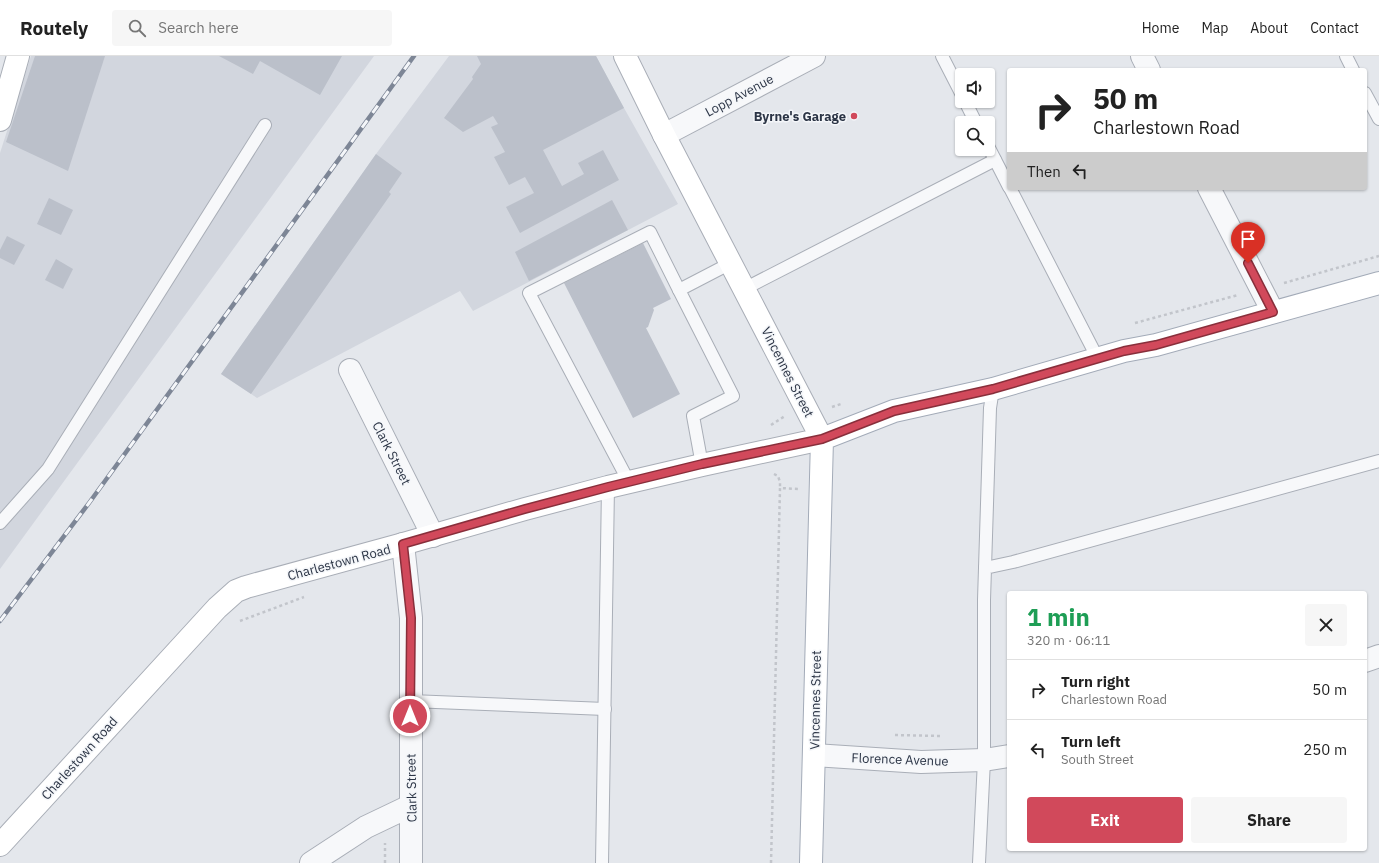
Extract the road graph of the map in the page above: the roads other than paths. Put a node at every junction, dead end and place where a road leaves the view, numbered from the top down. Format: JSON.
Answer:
{"nodes":[{"id":1,"x":18,"y":56,"type":"edge"},
{"id":2,"x":626,"y":56,"type":"edge"},
{"id":3,"x":814,"y":56,"type":"edge"},
{"id":4,"x":942,"y":56,"type":"edge"},
{"id":5,"x":1142,"y":56,"type":"edge"},
{"id":6,"x":1346,"y":56,"type":"edge"},
{"id":7,"x":1147,"y":68,"type":"edge"},
{"id":8,"x":1352,"y":68,"type":"edge"},
{"id":9,"x":955,"y":82,"type":"edge"},
{"id":10,"x":1367,"y":97,"type":"edge"},
{"id":11,"x":1379,"y":119,"type":"edge"},
{"id":12,"x":0,"y":120,"type":"edge"},
{"id":13,"x":264,"y":125,"type":"dead end"},
{"id":14,"x":664,"y":135,"type":"junction"},
{"id":15,"x":993,"y":156,"type":"edge"},
{"id":16,"x":995,"y":160,"type":"junction"},
{"id":17,"x":1007,"y":184,"type":"edge"},
{"id":18,"x":1010,"y":190,"type":"edge"},
{"id":19,"x":1210,"y":190,"type":"edge"},
{"id":20,"x":731,"y":263,"type":"junction"},
{"id":21,"x":1379,"y":283,"type":"edge"},
{"id":22,"x":744,"y":289,"type":"junction"},
{"id":23,"x":679,"y":290,"type":"junction"},
{"id":24,"x":1273,"y":312,"type":"junction"},
{"id":25,"x":1098,"y":359,"type":"junction"},
{"id":26,"x":350,"y":370,"type":"dead end"},
{"id":27,"x":993,"y":389,"type":"junction"},
{"id":28,"x":822,"y":439,"type":"junction"},
{"id":29,"x":1379,"y":461,"type":"edge"},
{"id":30,"x":702,"y":464,"type":"junction"},
{"id":31,"x":629,"y":482,"type":"junction"},
{"id":32,"x":608,"y":487,"type":"junction"},
{"id":33,"x":0,"y":523,"type":"edge"},
{"id":34,"x":433,"y":536,"type":"junction"},
{"id":35,"x":403,"y":544,"type":"junction"},
{"id":36,"x":985,"y":568,"type":"junction"},
{"id":37,"x":1379,"y":656,"type":"edge"},
{"id":38,"x":1367,"y":659,"type":"edge"},
{"id":39,"x":411,"y":701,"type":"junction"},
{"id":40,"x":605,"y":709,"type":"junction"},
{"id":41,"x":814,"y":755,"type":"junction"},
{"id":42,"x":1007,"y":756,"type":"edge"},
{"id":43,"x":984,"y":760,"type":"junction"},
{"id":44,"x":410,"y":806,"type":"junction"},
{"id":45,"x":0,"y":845,"type":"edge"},
{"id":46,"x":311,"y":863,"type":"edge"},
{"id":47,"x":411,"y":863,"type":"edge"},
{"id":48,"x":602,"y":863,"type":"edge"},
{"id":49,"x":811,"y":863,"type":"edge"},
{"id":50,"x":979,"y":863,"type":"edge"}],
"edges":[{"from":1,"to":12,"type":"street"},
{"from":2,"to":14,"type":"street","name":"Vincennes Street"},
{"from":3,"to":14,"type":"street","name":"Lopp Avenue"},
{"from":4,"to":9,"type":"lane"},
{"from":5,"to":7,"type":"street"},
{"from":6,"to":8,"type":"lane"},
{"from":10,"to":11,"type":"lane"},
{"from":13,"to":33,"type":"lane"},
{"from":14,"to":20,"type":"street","name":"Vincennes Street"},
{"from":15,"to":16,"type":"lane"},
{"from":16,"to":17,"type":"lane"},
{"from":16,"to":22,"type":"lane"},
{"from":18,"to":25,"type":"lane"},
{"from":19,"to":24,"type":"street"},
{"from":20,"to":22,"type":"street","name":"Vincennes Street"},
{"from":20,"to":23,"type":"lane"},
{"from":21,"to":24,"type":"street","name":"Charlestown Road"},
{"from":22,"to":28,"type":"street","name":"Vincennes Street"},
{"from":23,"to":30,"type":"lane"},
{"from":23,"to":31,"type":"lane"},
{"from":24,"to":25,"type":"street","name":"Charlestown Road"},
{"from":25,"to":27,"type":"street","name":"Charlestown Road"},
{"from":26,"to":34,"type":"street","name":"Clark Street"},
{"from":27,"to":28,"type":"street","name":"Charlestown Road"},
{"from":27,"to":36,"type":"lane"},
{"from":28,"to":30,"type":"street","name":"Charlestown Road"},
{"from":28,"to":41,"type":"street","name":"Vincennes Street"},
{"from":29,"to":36,"type":"lane"},
{"from":30,"to":31,"type":"street","name":"Charlestown Road"},
{"from":31,"to":32,"type":"street","name":"Charlestown Road"},
{"from":32,"to":34,"type":"street","name":"Charlestown Road"},
{"from":32,"to":40,"type":"lane"},
{"from":34,"to":35,"type":"street","name":"Charlestown Road"},
{"from":35,"to":39,"type":"street","name":"Clark Street"},
{"from":35,"to":45,"type":"street","name":"Charlestown Road"},
{"from":36,"to":43,"type":"lane"},
{"from":37,"to":38,"type":"street"},
{"from":39,"to":40,"type":"lane"},
{"from":39,"to":44,"type":"street","name":"Clark Street"},
{"from":40,"to":48,"type":"lane"},
{"from":41,"to":43,"type":"street","name":"Florence Avenue"},
{"from":41,"to":49,"type":"street","name":"Vincennes Street"},
{"from":42,"to":43,"type":"street","name":"Florence Avenue"},
{"from":43,"to":50,"type":"lane"},
{"from":44,"to":46,"type":"street"},
{"from":44,"to":47,"type":"street","name":"Clark Street"}]}
